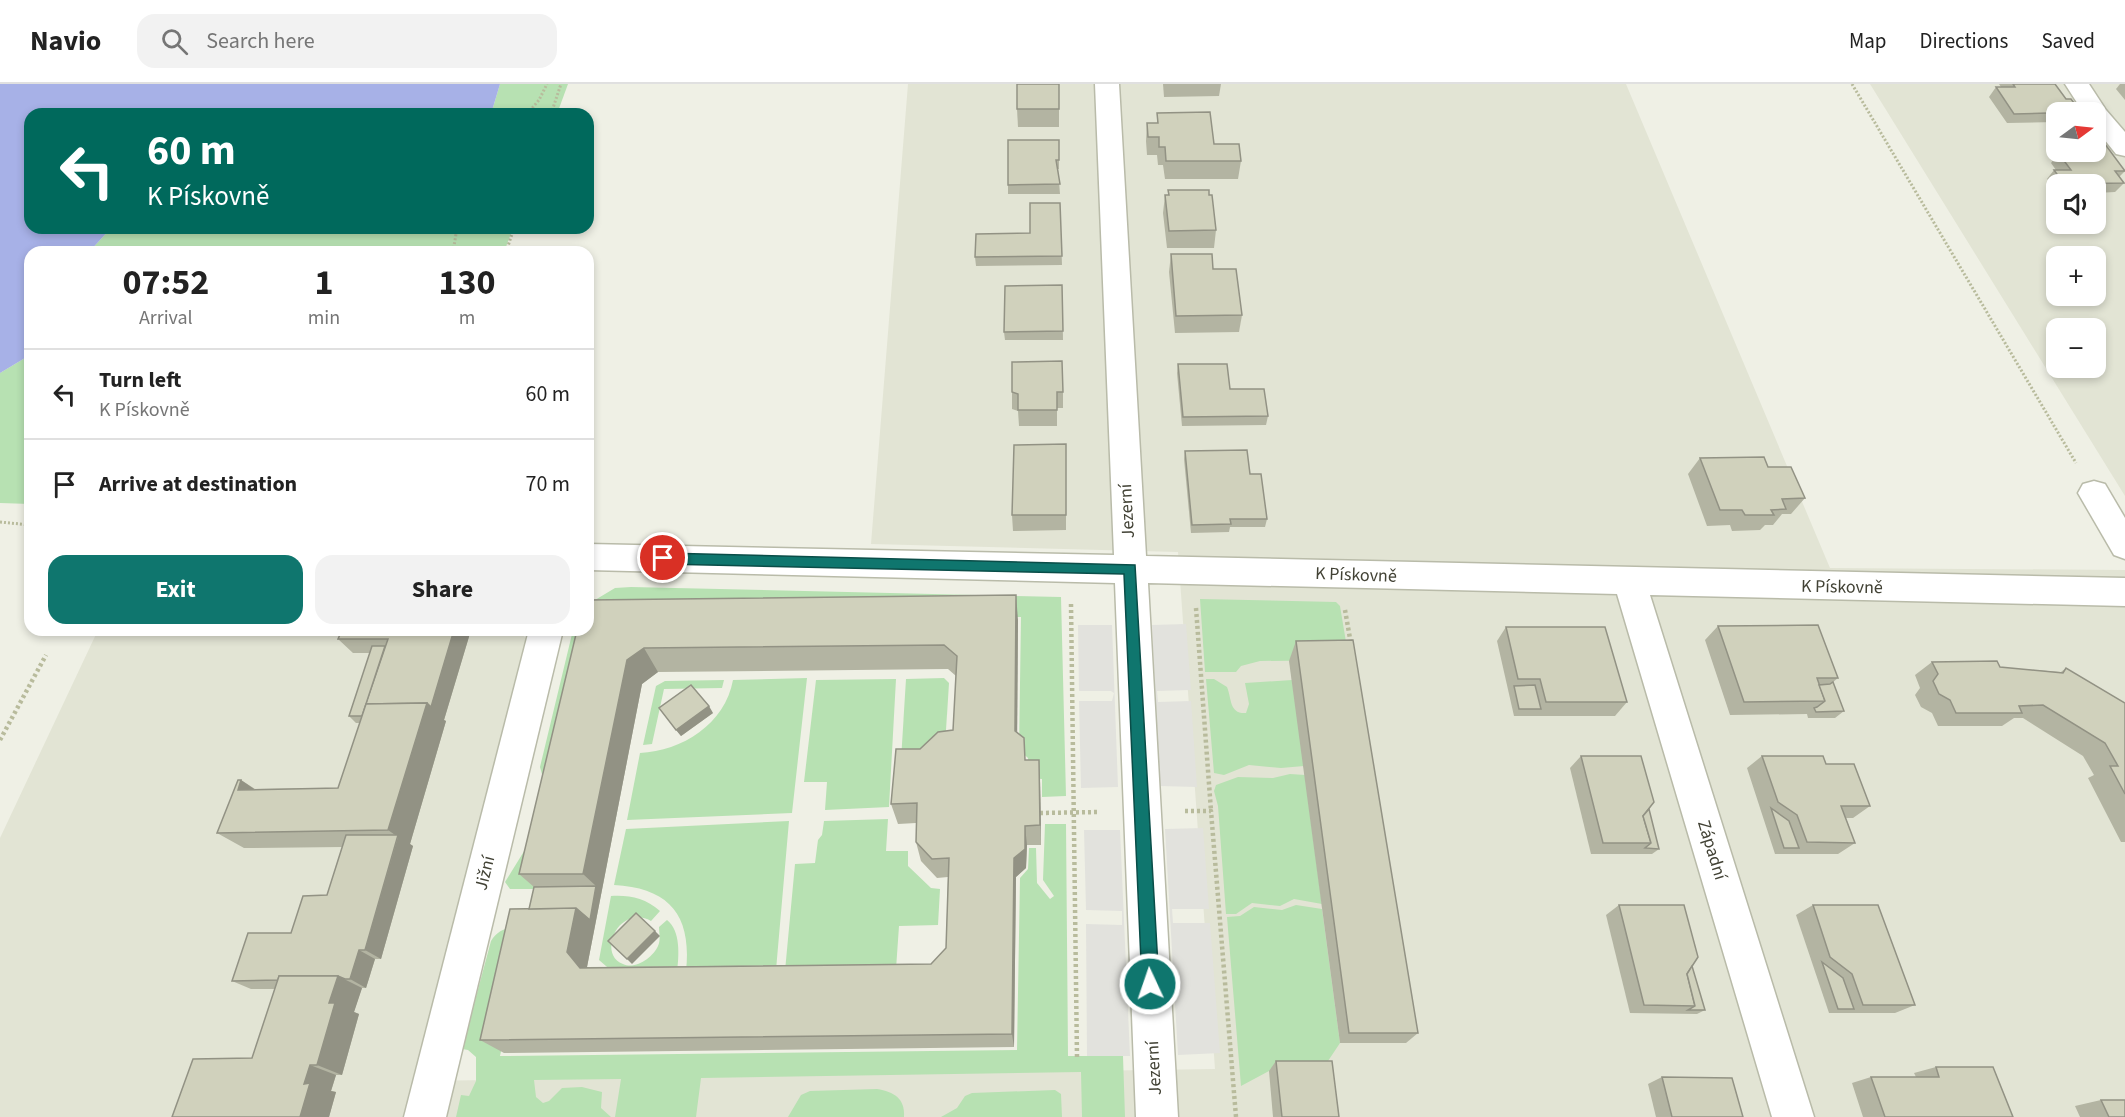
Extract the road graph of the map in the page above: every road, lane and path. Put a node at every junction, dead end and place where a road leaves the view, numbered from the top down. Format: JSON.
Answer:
{"nodes":[{"id":1,"x":547,"y":84,"type":"edge"},
{"id":2,"x":561,"y":84,"type":"edge"},
{"id":3,"x":1107,"y":84,"type":"edge"},
{"id":4,"x":1852,"y":84,"type":"edge"},
{"id":5,"x":2077,"y":84,"type":"edge"},
{"id":6,"x":532,"y":108,"type":"edge"},
{"id":7,"x":553,"y":108,"type":"edge"},
{"id":8,"x":2125,"y":148,"type":"edge"},
{"id":9,"x":2094,"y":494,"type":"joint"},
{"id":10,"x":0,"y":522,"type":"edge"},
{"id":11,"x":24,"y":524,"type":"edge"},
{"id":12,"x":2125,"y":546,"type":"edge"},
{"id":13,"x":594,"y":557,"type":"edge"},
{"id":14,"x":1130,"y":568,"type":"junction"},
{"id":15,"x":1630,"y":582,"type":"junction"},
{"id":16,"x":2125,"y":592,"type":"edge"},
{"id":17,"x":1195,"y":596,"type":"dead end"},
{"id":18,"x":1344,"y":598,"type":"dead end"},
{"id":19,"x":1071,"y":603,"type":"dead end"},
{"id":20,"x":545,"y":636,"type":"edge"},
{"id":21,"x":1351,"y":645,"type":"edge"},
{"id":22,"x":46,"y":655,"type":"dead end"},
{"id":23,"x":0,"y":740,"type":"edge"},
{"id":24,"x":1178,"y":811,"type":"dead end"},
{"id":25,"x":1211,"y":811,"type":"junction"},
{"id":26,"x":1074,"y":812,"type":"junction"},
{"id":27,"x":1107,"y":812,"type":"dead end"},
{"id":28,"x":1040,"y":813,"type":"edge"},
{"id":29,"x":1077,"y":1057,"type":"dead end"},
{"id":30,"x":425,"y":1117,"type":"edge"},
{"id":31,"x":1157,"y":1117,"type":"edge"},
{"id":32,"x":1236,"y":1117,"type":"edge"},
{"id":33,"x":1793,"y":1117,"type":"edge"}],
"edges":[{"from":1,"to":6,"type":"path"},
{"from":2,"to":7,"type":"path"},
{"from":3,"to":14,"type":"street","name":"Jezerní"},
{"from":4,"to":9,"type":"path"},
{"from":5,"to":8,"type":"street"},
{"from":9,"to":12,"type":"street"},
{"from":10,"to":11,"type":"path"},
{"from":13,"to":14,"type":"street","name":"K Pískovně"},
{"from":14,"to":15,"type":"street","name":"K Pískovně"},
{"from":14,"to":31,"type":"street","name":"Jezerní"},
{"from":15,"to":16,"type":"street","name":"K Pískovně"},
{"from":15,"to":33,"type":"street","name":"Západní"},
{"from":17,"to":25,"type":"path"},
{"from":18,"to":21,"type":"path"},
{"from":19,"to":26,"type":"path"},
{"from":20,"to":30,"type":"street","name":"Jižní"},
{"from":22,"to":23,"type":"path"},
{"from":24,"to":25,"type":"path"},
{"from":25,"to":32,"type":"path"},
{"from":26,"to":27,"type":"path"},
{"from":26,"to":28,"type":"path"},
{"from":26,"to":29,"type":"path"}]}
